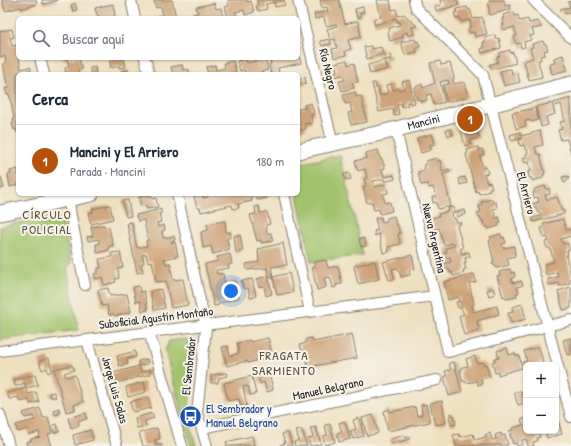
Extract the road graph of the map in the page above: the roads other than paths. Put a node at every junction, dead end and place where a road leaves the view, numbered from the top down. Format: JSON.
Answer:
{"nodes":[{"id":1,"x":131,"y":0,"type":"edge"},
{"id":2,"x":298,"y":0,"type":"edge"},
{"id":3,"x":414,"y":0,"type":"edge"},
{"id":4,"x":534,"y":0,"type":"edge"},
{"id":5,"x":135,"y":16,"type":"edge"},
{"id":6,"x":301,"y":23,"type":"edge"},
{"id":7,"x":571,"y":38,"type":"edge"},
{"id":8,"x":40,"y":60,"type":"edge"},
{"id":9,"x":148,"y":60,"type":"edge"},
{"id":10,"x":44,"y":72,"type":"edge"},
{"id":11,"x":149,"y":72,"type":"edge"},
{"id":12,"x":571,"y":84,"type":"edge"},
{"id":13,"x":490,"y":105,"type":"junction"},
{"id":14,"x":396,"y":130,"type":"junction"},
{"id":15,"x":333,"y":144,"type":"junction"},
{"id":16,"x":300,"y":151,"type":"edge"},
{"id":17,"x":68,"y":196,"type":"edge"},
{"id":18,"x":177,"y":196,"type":"edge"},
{"id":19,"x":284,"y":196,"type":"edge"},
{"id":20,"x":0,"y":213,"type":"edge"},
{"id":21,"x":85,"y":285,"type":"dead end"},
{"id":22,"x":435,"y":296,"type":"junction"},
{"id":23,"x":310,"y":312,"type":"junction"},
{"id":24,"x":571,"y":320,"type":"edge"},
{"id":25,"x":205,"y":325,"type":"junction"},
{"id":26,"x":547,"y":326,"type":"junction"},
{"id":27,"x":149,"y":332,"type":"junction"},
{"id":28,"x":87,"y":340,"type":"junction"},
{"id":29,"x":0,"y":351,"type":"edge"},
{"id":30,"x":437,"y":380,"type":"dead end"},
{"id":31,"x":0,"y":414,"type":"edge"},
{"id":32,"x":571,"y":417,"type":"edge"},
{"id":33,"x":202,"y":428,"type":"junction"},
{"id":34,"x":6,"y":444,"type":"edge"},
{"id":35,"x":118,"y":446,"type":"edge"},
{"id":36,"x":182,"y":446,"type":"edge"},
{"id":37,"x":207,"y":446,"type":"edge"}],
"edges":[{"from":1,"to":5,"type":"street"},
{"from":2,"to":6,"type":"street","name":"Río Negro"},
{"from":3,"to":13,"type":"street","name":"El Arriero"},
{"from":4,"to":7,"type":"street"},
{"from":6,"to":15,"type":"street","name":"Río Negro"},
{"from":8,"to":10,"type":"street"},
{"from":9,"to":11,"type":"street"},
{"from":12,"to":13,"type":"street","name":"Mancini"},
{"from":13,"to":14,"type":"street","name":"Mancini"},
{"from":13,"to":26,"type":"street","name":"El Arriero"},
{"from":14,"to":15,"type":"street","name":"Mancini"},
{"from":14,"to":22,"type":"street","name":"Nueva Argentina"},
{"from":15,"to":16,"type":"street","name":"Mancini"},
{"from":17,"to":20,"type":"street"},
{"from":17,"to":21,"type":"street"},
{"from":18,"to":25,"type":"street","name":"El Sembrador"},
{"from":19,"to":23,"type":"street"},
{"from":22,"to":23,"type":"street","name":"Suboficial Agustín Montaño"},
{"from":22,"to":26,"type":"street","name":"Nueva Argentina"},
{"from":23,"to":25,"type":"street","name":"Suboficial Agustín Montaño"},
{"from":24,"to":26,"type":"street"},
{"from":25,"to":27,"type":"street","name":"Suboficial Agustín Montaño"},
{"from":25,"to":33,"type":"street","name":"El Sembrador"},
{"from":26,"to":32,"type":"street","name":"El Arriero"},
{"from":27,"to":28,"type":"street","name":"Suboficial Agustín Montaño"},
{"from":27,"to":36,"type":"street"},
{"from":28,"to":29,"type":"street","name":"Suboficial Agustín Montaño"},
{"from":28,"to":35,"type":"street","name":"Jorge Luis Salas"},
{"from":30,"to":33,"type":"street","name":"Manuel Belgrano"},
{"from":31,"to":34,"type":"street"},
{"from":33,"to":37,"type":"street","name":"El Sembrador"}]}
